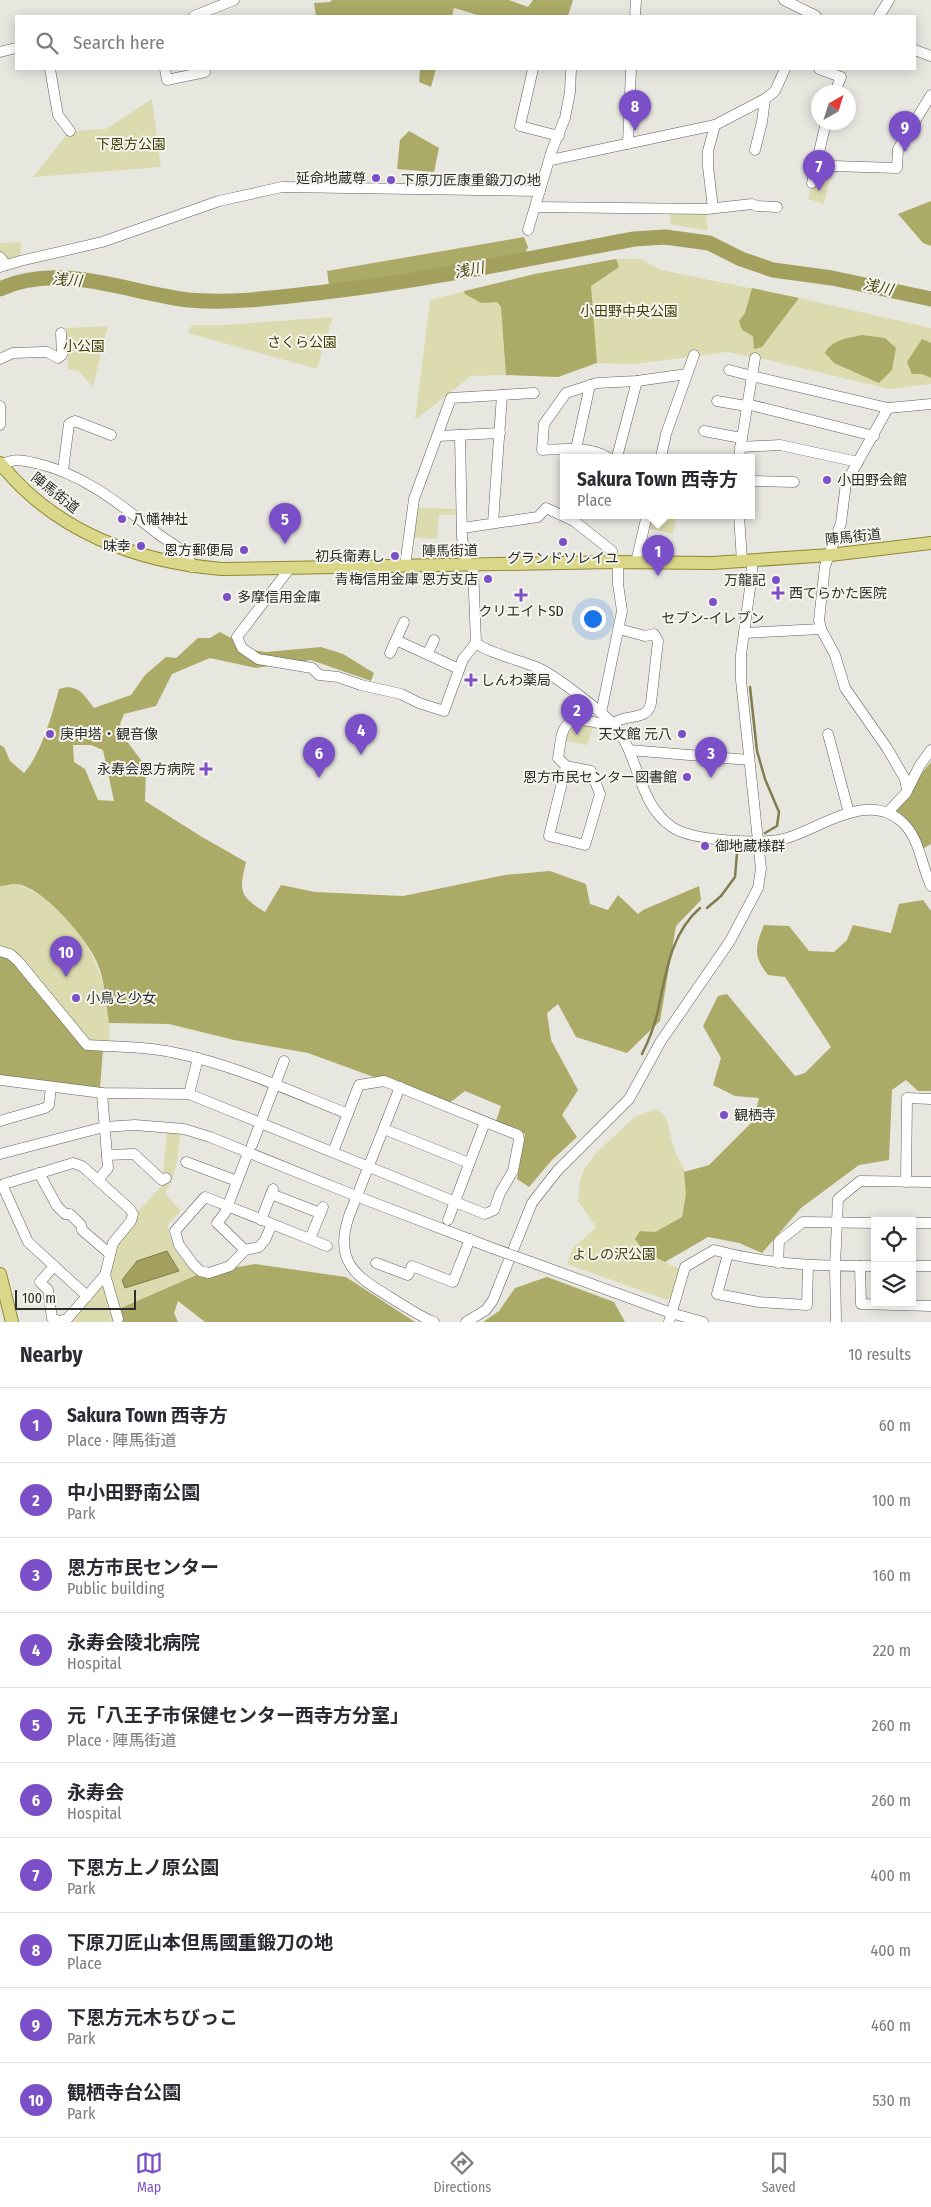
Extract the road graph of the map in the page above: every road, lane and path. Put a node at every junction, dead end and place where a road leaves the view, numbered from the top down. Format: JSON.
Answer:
{"nodes":[{"id":1,"x":234,"y":0,"type":"edge"},
{"id":2,"x":636,"y":0,"type":"edge"},
{"id":3,"x":784,"y":0,"type":"edge"},
{"id":4,"x":889,"y":0,"type":"edge"},
{"id":5,"x":196,"y":15,"type":"edge"},
{"id":6,"x":635,"y":15,"type":"edge"},
{"id":7,"x":814,"y":15,"type":"edge"},
{"id":8,"x":880,"y":15,"type":"edge"},
{"id":9,"x":15,"y":48,"type":"edge"},
{"id":10,"x":916,"y":50,"type":"edge"},
{"id":11,"x":0,"y":52,"type":"edge"},
{"id":12,"x":931,"y":56,"type":"edge"},
{"id":13,"x":50,"y":70,"type":"edge"},
{"id":14,"x":165,"y":70,"type":"edge"},
{"id":15,"x":533,"y":70,"type":"edge"},
{"id":16,"x":571,"y":70,"type":"edge"},
{"id":17,"x":631,"y":70,"type":"edge"},
{"id":18,"x":785,"y":70,"type":"edge"},
{"id":19,"x":822,"y":70,"type":"edge"},
{"id":20,"x":205,"y":72,"type":"dead end"},
{"id":21,"x":838,"y":85,"type":"edge"},
{"id":22,"x":931,"y":95,"type":"edge"},
{"id":23,"x":765,"y":99,"type":"junction"},
{"id":24,"x":715,"y":125,"type":"junction"},
{"id":25,"x":824,"y":130,"type":"edge"},
{"id":26,"x":70,"y":131,"type":"dead end"},
{"id":27,"x":559,"y":136,"type":"junction"},
{"id":28,"x":628,"y":144,"type":"junction"},
{"id":29,"x":754,"y":150,"type":"dead end"},
{"id":30,"x":551,"y":160,"type":"junction"},
{"id":31,"x":832,"y":166,"type":"dead end"},
{"id":32,"x":812,"y":183,"type":"dead end"},
{"id":33,"x":540,"y":191,"type":"junction"},
{"id":34,"x":535,"y":207,"type":"junction"},
{"id":35,"x":777,"y":207,"type":"dead end"},
{"id":36,"x":712,"y":208,"type":"junction"},
{"id":37,"x":528,"y":230,"type":"dead end"},
{"id":38,"x":2,"y":263,"type":"edge"},
{"id":39,"x":61,"y":333,"type":"dead end"},
{"id":40,"x":694,"y":355,"type":"dead end"},
{"id":41,"x":755,"y":358,"type":"dead end"},
{"id":42,"x":0,"y":359,"type":"edge"},
{"id":43,"x":728,"y":370,"type":"dead end"},
{"id":44,"x":687,"y":374,"type":"junction"},
{"id":45,"x":752,"y":376,"type":"junction"},
{"id":46,"x":636,"y":381,"type":"junction"},
{"id":47,"x":590,"y":385,"type":"junction"},
{"id":48,"x":534,"y":393,"type":"dead end"},
{"id":49,"x":502,"y":395,"type":"junction"},
{"id":50,"x":717,"y":401,"type":"dead end"},
{"id":51,"x":931,"y":404,"type":"edge"},
{"id":52,"x":746,"y":405,"type":"junction"},
{"id":53,"x":0,"y":406,"type":"edge"},
{"id":54,"x":888,"y":408,"type":"junction"},
{"id":55,"x":0,"y":425,"type":"edge"},
{"id":56,"x":704,"y":431,"type":"dead end"},
{"id":57,"x":500,"y":433,"type":"junction"},
{"id":58,"x":111,"y":434,"type":"dead end"},
{"id":59,"x":460,"y":435,"type":"junction"},
{"id":60,"x":438,"y":436,"type":"junction"},
{"id":61,"x":874,"y":436,"type":"junction"},
{"id":62,"x":740,"y":448,"type":"edge"},
{"id":63,"x":576,"y":449,"type":"junction"},
{"id":64,"x":601,"y":454,"type":"edge"},
{"id":65,"x":618,"y":454,"type":"edge"},
{"id":66,"x":662,"y":454,"type":"edge"},
{"id":67,"x":858,"y":462,"type":"junction"},
{"id":68,"x":1,"y":464,"type":"edge"},
{"id":69,"x":63,"y":470,"type":"junction"},
{"id":70,"x":755,"y":481,"type":"edge"},
{"id":71,"x":794,"y":482,"type":"dead end"},
{"id":72,"x":560,"y":514,"type":"edge"},
{"id":73,"x":570,"y":519,"type":"edge"},
{"id":74,"x":646,"y":519,"type":"edge"},
{"id":75,"x":739,"y":519,"type":"edge"},
{"id":76,"x":493,"y":523,"type":"junction"},
{"id":77,"x":462,"y":528,"type":"junction"},
{"id":78,"x":931,"y":543,"type":"edge"},
{"id":79,"x":830,"y":555,"type":"junction"},
{"id":80,"x":615,"y":562,"type":"junction"},
{"id":81,"x":636,"y":562,"type":"junction"},
{"id":82,"x":747,"y":562,"type":"junction"},
{"id":83,"x":404,"y":566,"type":"junction"},
{"id":84,"x":470,"y":566,"type":"junction"},
{"id":85,"x":192,"y":567,"type":"junction"},
{"id":86,"x":290,"y":568,"type":"junction"},
{"id":87,"x":404,"y":622,"type":"dead end"},
{"id":88,"x":821,"y":628,"type":"junction"},
{"id":89,"x":619,"y":629,"type":"junction"},
{"id":90,"x":744,"y":633,"type":"junction"},
{"id":91,"x":396,"y":640,"type":"junction"},
{"id":92,"x":434,"y":640,"type":"dead end"},
{"id":93,"x":476,"y":643,"type":"junction"},
{"id":94,"x":390,"y":653,"type":"dead end"},
{"id":95,"x":428,"y":653,"type":"junction"},
{"id":96,"x":459,"y":669,"type":"junction"},
{"id":97,"x":601,"y":713,"type":"junction"},
{"id":98,"x":613,"y":724,"type":"junction"},
{"id":99,"x":828,"y":734,"type":"dead end"},
{"id":100,"x":629,"y":750,"type":"junction"},
{"id":101,"x":931,"y":750,"type":"edge"},
{"id":102,"x":749,"y":760,"type":"junction"},
{"id":103,"x":566,"y":766,"type":"junction"},
{"id":104,"x":907,"y":790,"type":"junction"},
{"id":105,"x":888,"y":812,"type":"junction"},
{"id":106,"x":849,"y":813,"type":"junction"},
{"id":107,"x":758,"y":841,"type":"junction"},
{"id":108,"x":928,"y":870,"type":"edge"},
{"id":109,"x":931,"y":886,"type":"edge"},
{"id":110,"x":0,"y":951,"type":"edge"},
{"id":111,"x":198,"y":1058,"type":"junction"},
{"id":112,"x":284,"y":1061,"type":"dead end"},
{"id":113,"x":0,"y":1080,"type":"edge"},
{"id":114,"x":275,"y":1085,"type":"junction"},
{"id":115,"x":51,"y":1087,"type":"junction"},
{"id":116,"x":400,"y":1087,"type":"junction"},
{"id":117,"x":102,"y":1093,"type":"junction"},
{"id":118,"x":189,"y":1094,"type":"junction"},
{"id":119,"x":931,"y":1099,"type":"edge"},
{"id":120,"x":348,"y":1114,"type":"junction"},
{"id":121,"x":0,"y":1121,"type":"edge"},
{"id":122,"x":485,"y":1122,"type":"junction"},
{"id":123,"x":260,"y":1123,"type":"junction"},
{"id":124,"x":104,"y":1127,"type":"junction"},
{"id":125,"x":384,"y":1129,"type":"junction"},
{"id":126,"x":250,"y":1149,"type":"junction"},
{"id":127,"x":333,"y":1152,"type":"junction"},
{"id":128,"x":0,"y":1154,"type":"edge"},
{"id":129,"x":107,"y":1155,"type":"junction"},
{"id":130,"x":186,"y":1162,"type":"dead end"},
{"id":131,"x":469,"y":1163,"type":"junction"},
{"id":132,"x":369,"y":1167,"type":"junction"},
{"id":133,"x":40,"y":1173,"type":"junction"},
{"id":134,"x":164,"y":1179,"type":"dead end"},
{"id":135,"x":98,"y":1180,"type":"junction"},
{"id":136,"x":237,"y":1181,"type":"junction"},
{"id":137,"x":906,"y":1182,"type":"junction"},
{"id":138,"x":931,"y":1182,"type":"edge"},
{"id":139,"x":356,"y":1196,"type":"junction"},
{"id":140,"x":455,"y":1201,"type":"junction"},
{"id":141,"x":228,"y":1207,"type":"junction"},
{"id":142,"x":261,"y":1220,"type":"junction"},
{"id":143,"x":448,"y":1220,"type":"dead end"},
{"id":144,"x":837,"y":1223,"type":"junction"},
{"id":145,"x":871,"y":1223,"type":"edge"},
{"id":146,"x":916,"y":1223,"type":"edge"},
{"id":147,"x":931,"y":1223,"type":"edge"},
{"id":148,"x":272,"y":1224,"type":"junction"},
{"id":149,"x":310,"y":1239,"type":"junction"},
{"id":150,"x":470,"y":1240,"type":"junction"},
{"id":151,"x":327,"y":1246,"type":"dead end"},
{"id":152,"x":245,"y":1250,"type":"junction"},
{"id":153,"x":110,"y":1254,"type":"junction"},
{"id":154,"x":728,"y":1254,"type":"junction"},
{"id":155,"x":376,"y":1263,"type":"dead end"},
{"id":156,"x":778,"y":1263,"type":"junction"},
{"id":157,"x":808,"y":1265,"type":"junction"},
{"id":158,"x":54,"y":1266,"type":"junction"},
{"id":159,"x":835,"y":1266,"type":"junction"},
{"id":160,"x":860,"y":1266,"type":"junction"},
{"id":161,"x":871,"y":1266,"type":"edge"},
{"id":162,"x":916,"y":1266,"type":"edge"},
{"id":163,"x":931,"y":1266,"type":"edge"},
{"id":164,"x":0,"y":1274,"type":"edge"},
{"id":165,"x":105,"y":1275,"type":"junction"},
{"id":166,"x":87,"y":1296,"type":"junction"},
{"id":167,"x":931,"y":1306,"type":"edge"},
{"id":168,"x":670,"y":1318,"type":"edge"},
{"id":169,"x":118,"y":1319,"type":"dead end"},
{"id":170,"x":12,"y":1322,"type":"edge"},
{"id":171,"x":434,"y":1322,"type":"edge"},
{"id":172,"x":466,"y":1322,"type":"edge"},
{"id":173,"x":703,"y":1322,"type":"edge"},
{"id":174,"x":836,"y":1322,"type":"edge"}],
"edges":[{"from":1,"to":5,"type":"street"},
{"from":2,"to":6,"type":"street"},
{"from":3,"to":7,"type":"street"},
{"from":4,"to":8,"type":"street"},
{"from":9,"to":11,"type":"street"},
{"from":10,"to":12,"type":"street"},
{"from":13,"to":26,"type":"street"},
{"from":14,"to":20,"type":"street"},
{"from":15,"to":27,"type":"street"},
{"from":16,"to":27,"type":"street"},
{"from":17,"to":28,"type":"street"},
{"from":18,"to":23,"type":"street"},
{"from":19,"to":21,"type":"street"},
{"from":22,"to":31,"type":"street"},
{"from":23,"to":24,"type":"street"},
{"from":23,"to":29,"type":"street"},
{"from":24,"to":28,"type":"street"},
{"from":24,"to":36,"type":"street"},
{"from":25,"to":32,"type":"street"},
{"from":27,"to":30,"type":"street"},
{"from":28,"to":30,"type":"street"},
{"from":30,"to":33,"type":"street"},
{"from":33,"to":34,"type":"street"},
{"from":33,"to":38,"type":"street"},
{"from":34,"to":36,"type":"street"},
{"from":34,"to":37,"type":"street"},
{"from":35,"to":36,"type":"street"},
{"from":39,"to":42,"type":"street"},
{"from":40,"to":44,"type":"street"},
{"from":41,"to":45,"type":"street"},
{"from":43,"to":45,"type":"street"},
{"from":44,"to":46,"type":"street"},
{"from":44,"to":66,"type":"street"},
{"from":45,"to":52,"type":"street"},
{"from":45,"to":54,"type":"street"},
{"from":46,"to":47,"type":"street"},
{"from":46,"to":65,"type":"street"},
{"from":47,"to":63,"type":"street"},
{"from":47,"to":63,"type":"street"},
{"from":48,"to":49,"type":"street"},
{"from":49,"to":57,"type":"street"},
{"from":49,"to":60,"type":"street"},
{"from":50,"to":52,"type":"street"},
{"from":51,"to":54,"type":"street"},
{"from":52,"to":61,"type":"street"},
{"from":52,"to":62,"type":"street"},
{"from":53,"to":55,"type":"street"},
{"from":54,"to":61,"type":"street"},
{"from":56,"to":62,"type":"street"},
{"from":57,"to":59,"type":"street"},
{"from":57,"to":76,"type":"street"},
{"from":58,"to":69,"type":"street"},
{"from":59,"to":60,"type":"street"},
{"from":59,"to":77,"type":"street"},
{"from":60,"to":83,"type":"street"},
{"from":61,"to":67,"type":"street"},
{"from":62,"to":67,"type":"street"},
{"from":63,"to":64,"type":"street"},
{"from":67,"to":79,"type":"street"},
{"from":68,"to":69,"type":"street"},
{"from":68,"to":85,"type":"main road","name":"陣馬街道"},
{"from":69,"to":85,"type":"street"},
{"from":70,"to":71,"type":"street"},
{"from":72,"to":76,"type":"street"},
{"from":73,"to":80,"type":"street"},
{"from":74,"to":81,"type":"street"},
{"from":75,"to":82,"type":"street"},
{"from":76,"to":77,"type":"street"},
{"from":77,"to":84,"type":"street"},
{"from":78,"to":79,"type":"main road","name":"陣馬街道"},
{"from":79,"to":82,"type":"main road","name":"陣馬街道"},
{"from":79,"to":88,"type":"street"},
{"from":80,"to":81,"type":"main road","name":"陣馬街道"},
{"from":80,"to":84,"type":"main road","name":"陣馬街道"},
{"from":80,"to":89,"type":"street"},
{"from":81,"to":82,"type":"main road","name":"陣馬街道"},
{"from":82,"to":90,"type":"street"},
{"from":83,"to":84,"type":"main road","name":"陣馬街道"},
{"from":83,"to":86,"type":"main road","name":"陣馬街道"},
{"from":84,"to":93,"type":"street"},
{"from":85,"to":86,"type":"main road","name":"陣馬街道"},
{"from":86,"to":96,"type":"street"},
{"from":87,"to":91,"type":"street"},
{"from":88,"to":90,"type":"street"},
{"from":88,"to":104,"type":"street"},
{"from":89,"to":97,"type":"street"},
{"from":89,"to":98,"type":"street"},
{"from":90,"to":102,"type":"street"},
{"from":91,"to":94,"type":"street"},
{"from":91,"to":95,"type":"street"},
{"from":92,"to":95,"type":"street"},
{"from":93,"to":96,"type":"street"},
{"from":93,"to":97,"type":"street"},
{"from":95,"to":96,"type":"street"},
{"from":97,"to":98,"type":"street"},
{"from":98,"to":100,"type":"street"},
{"from":98,"to":103,"type":"street"},
{"from":99,"to":106,"type":"street"},
{"from":100,"to":102,"type":"street"},
{"from":100,"to":107,"type":"street"},
{"from":101,"to":104,"type":"street"},
{"from":102,"to":107,"type":"street"},
{"from":103,"to":103,"type":"street"},
{"from":104,"to":105,"type":"street"},
{"from":105,"to":106,"type":"street"},
{"from":105,"to":108,"type":"street"},
{"from":106,"to":107,"type":"street"},
{"from":107,"to":172,"type":"street"},
{"from":108,"to":109,"type":"street"},
{"from":110,"to":111,"type":"street"},
{"from":111,"to":114,"type":"street"},
{"from":111,"to":118,"type":"street"},
{"from":112,"to":114,"type":"street"},
{"from":113,"to":115,"type":"street"},
{"from":114,"to":120,"type":"street"},
{"from":114,"to":123,"type":"street"},
{"from":115,"to":117,"type":"street"},
{"from":115,"to":121,"type":"street"},
{"from":116,"to":120,"type":"street"},
{"from":116,"to":122,"type":"street"},
{"from":116,"to":125,"type":"street"},
{"from":117,"to":118,"type":"street"},
{"from":117,"to":124,"type":"street"},
{"from":118,"to":123,"type":"street"},
{"from":119,"to":137,"type":"street"},
{"from":120,"to":127,"type":"street"},
{"from":122,"to":131,"type":"street"},
{"from":122,"to":140,"type":"street"},
{"from":123,"to":126,"type":"street"},
{"from":123,"to":127,"type":"street"},
{"from":124,"to":126,"type":"street"},
{"from":124,"to":128,"type":"street"},
{"from":124,"to":129,"type":"street"},
{"from":125,"to":131,"type":"street"},
{"from":125,"to":132,"type":"street"},
{"from":126,"to":136,"type":"street"},
{"from":126,"to":139,"type":"street"},
{"from":127,"to":132,"type":"street"},
{"from":129,"to":134,"type":"street"},
{"from":129,"to":135,"type":"street"},
{"from":130,"to":136,"type":"street"},
{"from":131,"to":140,"type":"street"},
{"from":132,"to":139,"type":"street"},
{"from":132,"to":140,"type":"street"},
{"from":133,"to":135,"type":"street"},
{"from":133,"to":153,"type":"street"},
{"from":133,"to":158,"type":"street"},
{"from":135,"to":153,"type":"street"},
{"from":136,"to":141,"type":"street"},
{"from":137,"to":138,"type":"street"},
{"from":137,"to":144,"type":"street"},
{"from":139,"to":150,"type":"street"},
{"from":139,"to":171,"type":"street"},
{"from":140,"to":143,"type":"street"},
{"from":141,"to":142,"type":"street"},
{"from":141,"to":152,"type":"street"},
{"from":141,"to":152,"type":"street"},
{"from":142,"to":148,"type":"street"},
{"from":142,"to":149,"type":"street"},
{"from":144,"to":145,"type":"street"},
{"from":144,"to":156,"type":"street"},
{"from":144,"to":159,"type":"street"},
{"from":146,"to":147,"type":"street"},
{"from":148,"to":149,"type":"street"},
{"from":148,"to":152,"type":"street"},
{"from":149,"to":151,"type":"street"},
{"from":150,"to":155,"type":"street"},
{"from":150,"to":168,"type":"street","bridge":true},
{"from":153,"to":165,"type":"street"},
{"from":154,"to":156,"type":"street"},
{"from":154,"to":157,"type":"street"},
{"from":154,"to":168,"type":"street"},
{"from":156,"to":157,"type":"street"},
{"from":157,"to":159,"type":"street"},
{"from":158,"to":166,"type":"street"},
{"from":158,"to":166,"type":"street"},
{"from":159,"to":160,"type":"street"},
{"from":159,"to":174,"type":"street"},
{"from":160,"to":161,"type":"street"},
{"from":160,"to":167,"type":"street"},
{"from":162,"to":163,"type":"street"},
{"from":164,"to":170,"type":"main road"},
{"from":165,"to":166,"type":"street"},
{"from":165,"to":169,"type":"street"},
{"from":168,"to":173,"type":"street"}]}
